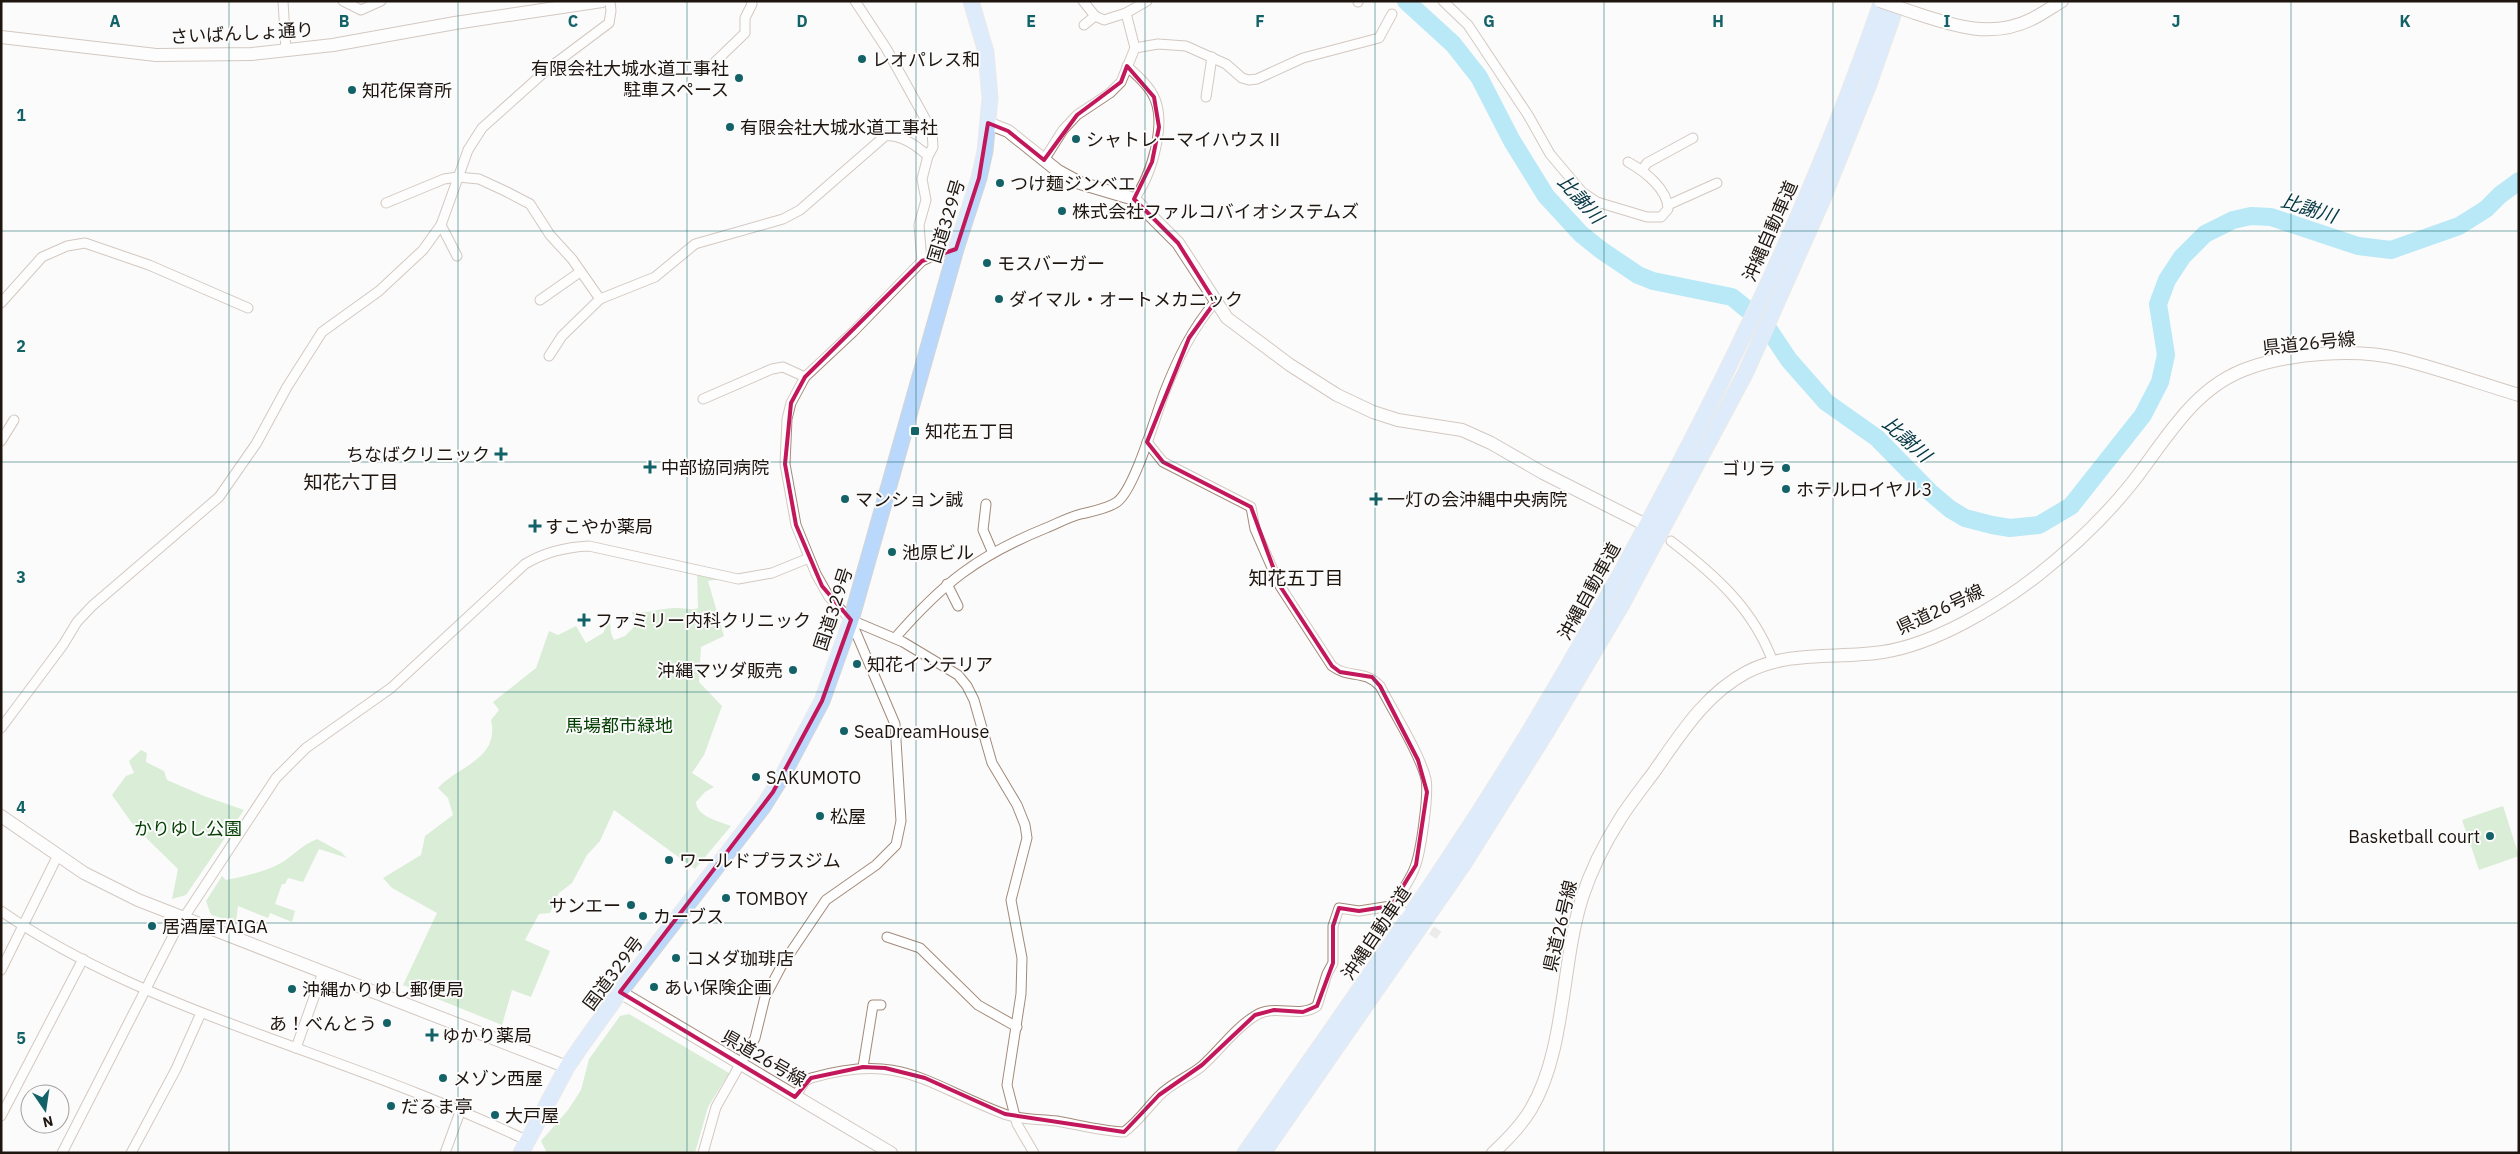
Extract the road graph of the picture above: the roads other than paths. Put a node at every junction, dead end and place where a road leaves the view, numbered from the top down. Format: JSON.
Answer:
{"nodes":[{"id":1,"x":284,"y":1,"type":"edge"},
{"id":2,"x":343,"y":1,"type":"edge"},
{"id":3,"x":380,"y":1,"type":"edge"},
{"id":4,"x":602,"y":1,"type":"edge"},
{"id":5,"x":610,"y":1,"type":"edge"},
{"id":6,"x":751,"y":1,"type":"edge"},
{"id":7,"x":854,"y":1,"type":"edge"},
{"id":8,"x":971,"y":1,"type":"edge"},
{"id":9,"x":1083,"y":1,"type":"edge"},
{"id":10,"x":1147,"y":1,"type":"edge"},
{"id":11,"x":1443,"y":1,"type":"edge"},
{"id":12,"x":1881,"y":1,"type":"edge"},
{"id":13,"x":1898,"y":1,"type":"edge"},
{"id":14,"x":2062,"y":1,"type":"edge"},
{"id":15,"x":1126,"y":13,"type":"junction"},
{"id":16,"x":1392,"y":14,"type":"dead end"},
{"id":17,"x":1095,"y":16,"type":"junction"},
{"id":18,"x":1084,"y":25,"type":"dead end"},
{"id":19,"x":1,"y":37,"type":"edge"},
{"id":20,"x":1135,"y":48,"type":"junction"},
{"id":21,"x":286,"y":51,"type":"junction"},
{"id":22,"x":1212,"y":57,"type":"junction"},
{"id":23,"x":716,"y":62,"type":"dead end"},
{"id":24,"x":1127,"y":66,"type":"junction"},
{"id":25,"x":1206,"y":97,"type":"dead end"},
{"id":26,"x":988,"y":123,"type":"junction"},
{"id":27,"x":1693,"y":138,"type":"dead end"},
{"id":28,"x":928,"y":156,"type":"junction"},
{"id":29,"x":1044,"y":160,"type":"junction"},
{"id":30,"x":1628,"y":162,"type":"dead end"},
{"id":31,"x":1642,"y":170,"type":"junction"},
{"id":32,"x":458,"y":177,"type":"junction"},
{"id":33,"x":1717,"y":183,"type":"dead end"},
{"id":34,"x":1134,"y":200,"type":"junction"},
{"id":35,"x":386,"y":202,"type":"dead end"},
{"id":36,"x":1668,"y":205,"type":"junction"},
{"id":37,"x":441,"y":224,"type":"junction"},
{"id":38,"x":956,"y":249,"type":"junction"},
{"id":39,"x":457,"y":256,"type":"dead end"},
{"id":40,"x":922,"y":260,"type":"junction"},
{"id":41,"x":580,"y":272,"type":"junction"},
{"id":42,"x":600,"y":299,"type":"junction"},
{"id":43,"x":540,"y":300,"type":"dead end"},
{"id":44,"x":1215,"y":302,"type":"junction"},
{"id":45,"x":1,"y":303,"type":"edge"},
{"id":46,"x":248,"y":308,"type":"dead end"},
{"id":47,"x":549,"y":356,"type":"dead end"},
{"id":48,"x":805,"y":377,"type":"junction"},
{"id":49,"x":2519,"y":395,"type":"edge"},
{"id":50,"x":703,"y":399,"type":"dead end"},
{"id":51,"x":14,"y":420,"type":"dead end"},
{"id":52,"x":1,"y":441,"type":"edge"},
{"id":53,"x":1147,"y":442,"type":"junction"},
{"id":54,"x":986,"y":504,"type":"dead end"},
{"id":55,"x":1642,"y":522,"type":"dead end"},
{"id":56,"x":1671,"y":541,"type":"dead end"},
{"id":57,"x":992,"y":552,"type":"junction"},
{"id":58,"x":809,"y":558,"type":"junction"},
{"id":59,"x":947,"y":584,"type":"junction"},
{"id":60,"x":958,"y":606,"type":"dead end"},
{"id":61,"x":851,"y":620,"type":"junction"},
{"id":62,"x":895,"y":638,"type":"junction"},
{"id":63,"x":1772,"y":662,"type":"junction"},
{"id":64,"x":1,"y":728,"type":"edge"},
{"id":65,"x":1,"y":816,"type":"edge"},
{"id":66,"x":58,"y":855,"type":"junction"},
{"id":67,"x":1391,"y":906,"type":"junction"},
{"id":68,"x":1,"y":911,"type":"edge"},
{"id":69,"x":1402,"y":911,"type":"dead end"},
{"id":70,"x":183,"y":918,"type":"junction"},
{"id":71,"x":23,"y":927,"type":"junction"},
{"id":72,"x":887,"y":937,"type":"dead end"},
{"id":73,"x":83,"y":959,"type":"junction"},
{"id":74,"x":1,"y":970,"type":"edge"},
{"id":75,"x":323,"y":972,"type":"junction"},
{"id":76,"x":145,"y":991,"type":"junction"},
{"id":77,"x":620,"y":992,"type":"junction"},
{"id":78,"x":882,"y":1005,"type":"dead end"},
{"id":79,"x":201,"y":1013,"type":"junction"},
{"id":80,"x":1017,"y":1027,"type":"junction"},
{"id":81,"x":296,"y":1048,"type":"junction"},
{"id":82,"x":740,"y":1065,"type":"junction"},
{"id":83,"x":567,"y":1067,"type":"junction"},
{"id":84,"x":863,"y":1067,"type":"junction"},
{"id":85,"x":795,"y":1097,"type":"junction"},
{"id":86,"x":460,"y":1112,"type":"junction"},
{"id":87,"x":1,"y":1116,"type":"edge"},
{"id":88,"x":1016,"y":1117,"type":"junction"},
{"id":89,"x":523,"y":1146,"type":"edge"},
{"id":90,"x":62,"y":1153,"type":"edge"},
{"id":91,"x":131,"y":1153,"type":"edge"},
{"id":92,"x":445,"y":1153,"type":"edge"},
{"id":93,"x":703,"y":1153,"type":"edge"},
{"id":94,"x":891,"y":1153,"type":"edge"},
{"id":95,"x":1034,"y":1153,"type":"edge"},
{"id":96,"x":1245,"y":1153,"type":"edge"},
{"id":97,"x":1263,"y":1153,"type":"edge"},
{"id":98,"x":1492,"y":1153,"type":"edge"}],
"edges":[{"from":1,"to":21,"type":"street"},
{"from":2,"to":3,"type":"street"},
{"from":4,"to":21,"type":"main road","name":"さいばんしょ通り"},
{"from":5,"to":32,"type":"street"},
{"from":6,"to":23,"type":"street"},
{"from":7,"to":28,"type":"street"},
{"from":8,"to":26,"type":"highway","name":"国道329号"},
{"from":9,"to":17,"type":"street"},
{"from":10,"to":15,"type":"street"},
{"from":11,"to":36,"type":"street"},
{"from":12,"to":14,"type":"main road","bridge":true},
{"from":12,"to":96,"type":"highway","name":"沖縄自動車道"},
{"from":13,"to":97,"type":"highway","name":"沖縄自動車道"},
{"from":15,"to":17,"type":"street"},
{"from":15,"to":20,"type":"street"},
{"from":16,"to":22,"type":"street"},
{"from":17,"to":18,"type":"street"},
{"from":19,"to":21,"type":"main road","name":"さいばんしょ通り"},
{"from":20,"to":22,"type":"street"},
{"from":20,"to":24,"type":"street"},
{"from":22,"to":25,"type":"street"},
{"from":24,"to":29,"type":"street"},
{"from":24,"to":34,"type":"street"},
{"from":26,"to":29,"type":"main road"},
{"from":26,"to":38,"type":"highway","name":"国道329号"},
{"from":27,"to":31,"type":"street"},
{"from":28,"to":40,"type":"street"},
{"from":28,"to":42,"type":"street"},
{"from":29,"to":34,"type":"main road"},
{"from":30,"to":31,"type":"street"},
{"from":31,"to":36,"type":"street"},
{"from":32,"to":35,"type":"street"},
{"from":32,"to":37,"type":"street"},
{"from":32,"to":41,"type":"street"},
{"from":33,"to":36,"type":"street"},
{"from":34,"to":44,"type":"main road"},
{"from":37,"to":39,"type":"street"},
{"from":37,"to":64,"type":"street"},
{"from":38,"to":40,"type":"street"},
{"from":38,"to":61,"type":"highway","name":"国道329号"},
{"from":40,"to":48,"type":"street"},
{"from":41,"to":42,"type":"street"},
{"from":41,"to":43,"type":"street"},
{"from":42,"to":47,"type":"street"},
{"from":44,"to":53,"type":"street"},
{"from":44,"to":55,"type":"main road"},
{"from":45,"to":46,"type":"street"},
{"from":48,"to":50,"type":"street"},
{"from":48,"to":58,"type":"street"},
{"from":49,"to":63,"type":"main road","name":"県道26号線"},
{"from":51,"to":52,"type":"street"},
{"from":53,"to":57,"type":"street"},
{"from":53,"to":67,"type":"street"},
{"from":54,"to":57,"type":"street"},
{"from":56,"to":63,"type":"street"},
{"from":57,"to":59,"type":"street"},
{"from":58,"to":61,"type":"street"},
{"from":58,"to":70,"type":"street"},
{"from":59,"to":60,"type":"street"},
{"from":59,"to":62,"type":"street"},
{"from":61,"to":62,"type":"street"},
{"from":61,"to":77,"type":"highway","name":"国道329号"},
{"from":61,"to":82,"type":"street"},
{"from":62,"to":80,"type":"street"},
{"from":63,"to":98,"type":"main road","name":"県道26号線"},
{"from":65,"to":66,"type":"main road"},
{"from":66,"to":70,"type":"main road"},
{"from":66,"to":71,"type":"street"},
{"from":67,"to":69,"type":"street"},
{"from":67,"to":88,"type":"street"},
{"from":68,"to":71,"type":"street"},
{"from":70,"to":75,"type":"main road"},
{"from":70,"to":76,"type":"street"},
{"from":71,"to":73,"type":"street"},
{"from":71,"to":74,"type":"street"},
{"from":72,"to":80,"type":"street"},
{"from":73,"to":76,"type":"street"},
{"from":73,"to":87,"type":"street"},
{"from":75,"to":81,"type":"street"},
{"from":75,"to":83,"type":"main road"},
{"from":76,"to":79,"type":"street"},
{"from":76,"to":90,"type":"street"},
{"from":77,"to":82,"type":"main road","name":"県道26号線"},
{"from":77,"to":83,"type":"highway","name":"国道329号"},
{"from":78,"to":84,"type":"street"},
{"from":79,"to":81,"type":"street"},
{"from":79,"to":91,"type":"street"},
{"from":80,"to":88,"type":"street"},
{"from":81,"to":86,"type":"street"},
{"from":82,"to":85,"type":"main road","name":"県道26号線"},
{"from":82,"to":93,"type":"street"},
{"from":83,"to":89,"type":"highway","name":"国道329号"},
{"from":84,"to":85,"type":"street"},
{"from":84,"to":88,"type":"street"},
{"from":85,"to":94,"type":"main road","name":"県道26号線"},
{"from":86,"to":89,"type":"street"},
{"from":86,"to":92,"type":"street"},
{"from":88,"to":95,"type":"street"}]}
